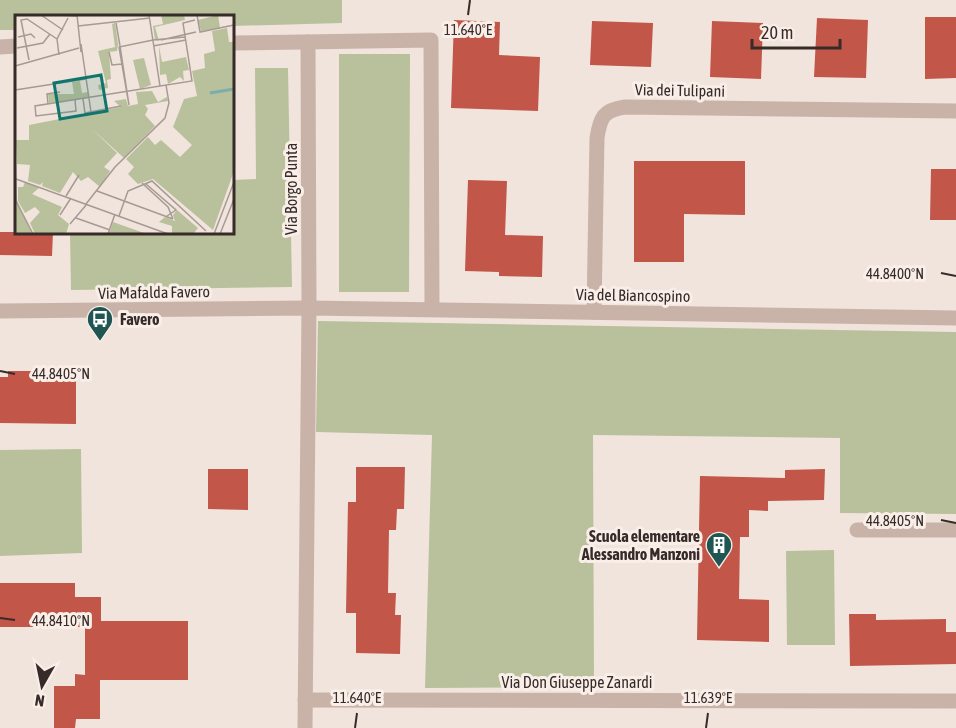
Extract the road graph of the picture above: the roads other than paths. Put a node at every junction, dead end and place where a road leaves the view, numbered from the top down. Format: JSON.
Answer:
{"nodes":[{"id":1,"x":308,"y":42,"type":"junction"},
{"id":2,"x":234,"y":43,"type":"edge"},
{"id":3,"x":15,"y":46,"type":"edge"},
{"id":4,"x":0,"y":47,"type":"edge"},
{"id":5,"x":956,"y":111,"type":"edge"},
{"id":6,"x":309,"y":308,"type":"junction"},
{"id":7,"x":432,"y":309,"type":"junction"},
{"id":8,"x":0,"y":311,"type":"edge"},
{"id":9,"x":594,"y":312,"type":"junction"},
{"id":10,"x":956,"y":318,"type":"edge"},
{"id":11,"x":857,"y":530,"type":"dead end"},
{"id":12,"x":956,"y":530,"type":"edge"},
{"id":13,"x":305,"y":700,"type":"junction"},
{"id":14,"x":956,"y":701,"type":"edge"},
{"id":15,"x":305,"y":728,"type":"edge"}],
"edges":[{"from":1,"to":2,"type":"street"},
{"from":1,"to":6,"type":"street","name":"Via Borgo Punta"},
{"from":1,"to":7,"type":"street"},
{"from":3,"to":4,"type":"street"},
{"from":5,"to":9,"type":"street","name":"Via dei Tulipani"},
{"from":6,"to":7,"type":"street","name":"Via del Biancospino"},
{"from":6,"to":8,"type":"street","name":"Via Mafalda Favero"},
{"from":6,"to":13,"type":"street","name":"Via Borgo Punta"},
{"from":7,"to":9,"type":"street","name":"Via del Biancospino"},
{"from":9,"to":10,"type":"street","name":"Via del Biancospino"},
{"from":11,"to":12,"type":"street"},
{"from":13,"to":14,"type":"street","name":"Via Don Giuseppe Zanardi"},
{"from":13,"to":15,"type":"street","name":"Via Borgo Punta"}]}
